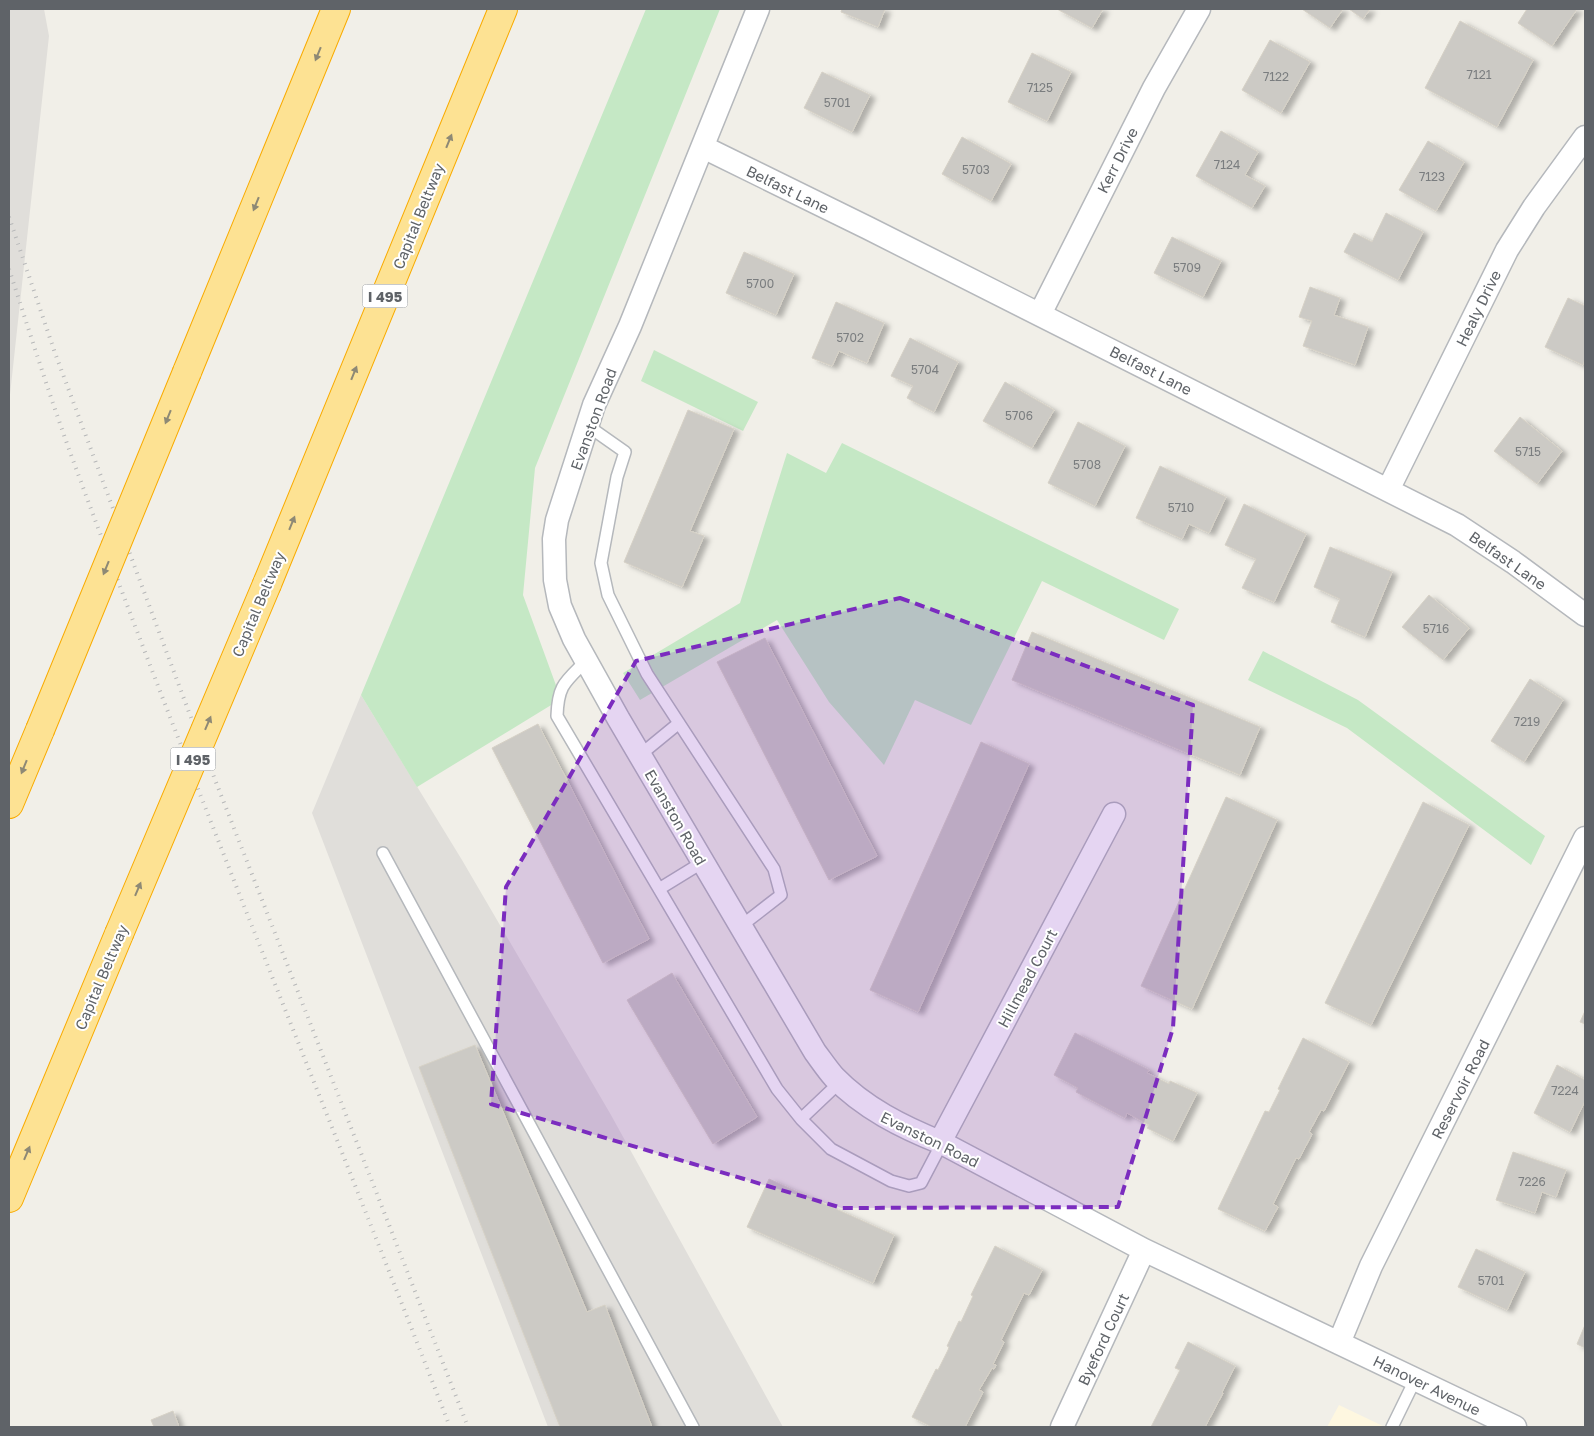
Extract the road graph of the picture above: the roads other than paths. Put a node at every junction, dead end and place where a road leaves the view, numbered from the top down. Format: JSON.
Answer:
{"nodes":[{"id":1,"x":336,"y":9,"type":"edge"},
{"id":2,"x":504,"y":9,"type":"edge"},
{"id":3,"x":758,"y":9,"type":"edge"},
{"id":4,"x":1199,"y":9,"type":"edge"},
{"id":5,"x":1585,"y":136,"type":"edge"},
{"id":6,"x":703,"y":147,"type":"junction"},
{"id":7,"x":1040,"y":314,"type":"junction"},
{"id":8,"x":588,"y":426,"type":"junction"},
{"id":9,"x":1388,"y":490,"type":"junction"},
{"id":10,"x":1585,"y":615,"type":"edge"},
{"id":11,"x":586,"y":661,"type":"junction"},
{"id":12,"x":679,"y":723,"type":"junction"},
{"id":13,"x":640,"y":756,"type":"junction"},
{"id":14,"x":9,"y":804,"type":"edge"},
{"id":15,"x":1114,"y":814,"type":"dead end"},
{"id":16,"x":1585,"y":838,"type":"edge"},
{"id":17,"x":383,"y":853,"type":"dead end"},
{"id":18,"x":703,"y":862,"type":"junction"},
{"id":19,"x":659,"y":889,"type":"junction"},
{"id":20,"x":741,"y":926,"type":"junction"},
{"id":21,"x":840,"y":1082,"type":"junction"},
{"id":22,"x":801,"y":1119,"type":"junction"},
{"id":23,"x":941,"y":1143,"type":"junction"},
{"id":24,"x":9,"y":1198,"type":"edge"},
{"id":25,"x":1144,"y":1250,"type":"junction"},
{"id":26,"x":1339,"y":1343,"type":"junction"},
{"id":27,"x":1415,"y":1380,"type":"junction"},
{"id":28,"x":694,"y":1427,"type":"edge"},
{"id":29,"x":1062,"y":1427,"type":"edge"},
{"id":30,"x":1392,"y":1427,"type":"edge"},
{"id":31,"x":1515,"y":1427,"type":"edge"}],
"edges":[{"from":1,"to":14,"type":"highway","one_way":true,"bridge":true},
{"from":24,"to":2,"type":"highway","name":"Capital Beltway","number":"I 495","one_way":true,"bridge":true},
{"from":3,"to":6,"type":"street","name":"Evanston Road"},
{"from":4,"to":7,"type":"street","name":"Kerr Drive"},
{"from":5,"to":9,"type":"street","name":"Healy Drive"},
{"from":6,"to":7,"type":"street","name":"Belfast Lane"},
{"from":6,"to":8,"type":"street","name":"Evanston Road"},
{"from":7,"to":9,"type":"street","name":"Belfast Lane"},
{"from":8,"to":11,"type":"street","name":"Evanston Road"},
{"from":8,"to":12,"type":"lane"},
{"from":9,"to":10,"type":"street","name":"Belfast Lane"},
{"from":11,"to":13,"type":"street","name":"Evanston Road"},
{"from":11,"to":19,"type":"lane"},
{"from":12,"to":13,"type":"lane"},
{"from":12,"to":20,"type":"lane"},
{"from":13,"to":18,"type":"street","name":"Evanston Road"},
{"from":15,"to":23,"type":"street","name":"Hillmead Court"},
{"from":16,"to":26,"type":"street","name":"Reservoir Road"},
{"from":17,"to":28,"type":"lane"},
{"from":18,"to":19,"type":"lane"},
{"from":18,"to":20,"type":"street","name":"Evanston Road"},
{"from":19,"to":22,"type":"lane"},
{"from":20,"to":21,"type":"street","name":"Evanston Road"},
{"from":21,"to":22,"type":"lane"},
{"from":21,"to":23,"type":"street","name":"Evanston Road"},
{"from":22,"to":23,"type":"lane"},
{"from":23,"to":25,"type":"street","name":"Evanston Road"},
{"from":25,"to":26,"type":"street","name":"Evanston Road"},
{"from":25,"to":29,"type":"street","name":"Byeford Court"},
{"from":26,"to":27,"type":"street","name":"Hanover Avenue"},
{"from":27,"to":30,"type":"lane"},
{"from":27,"to":31,"type":"street","name":"Hanover Avenue"}]}
